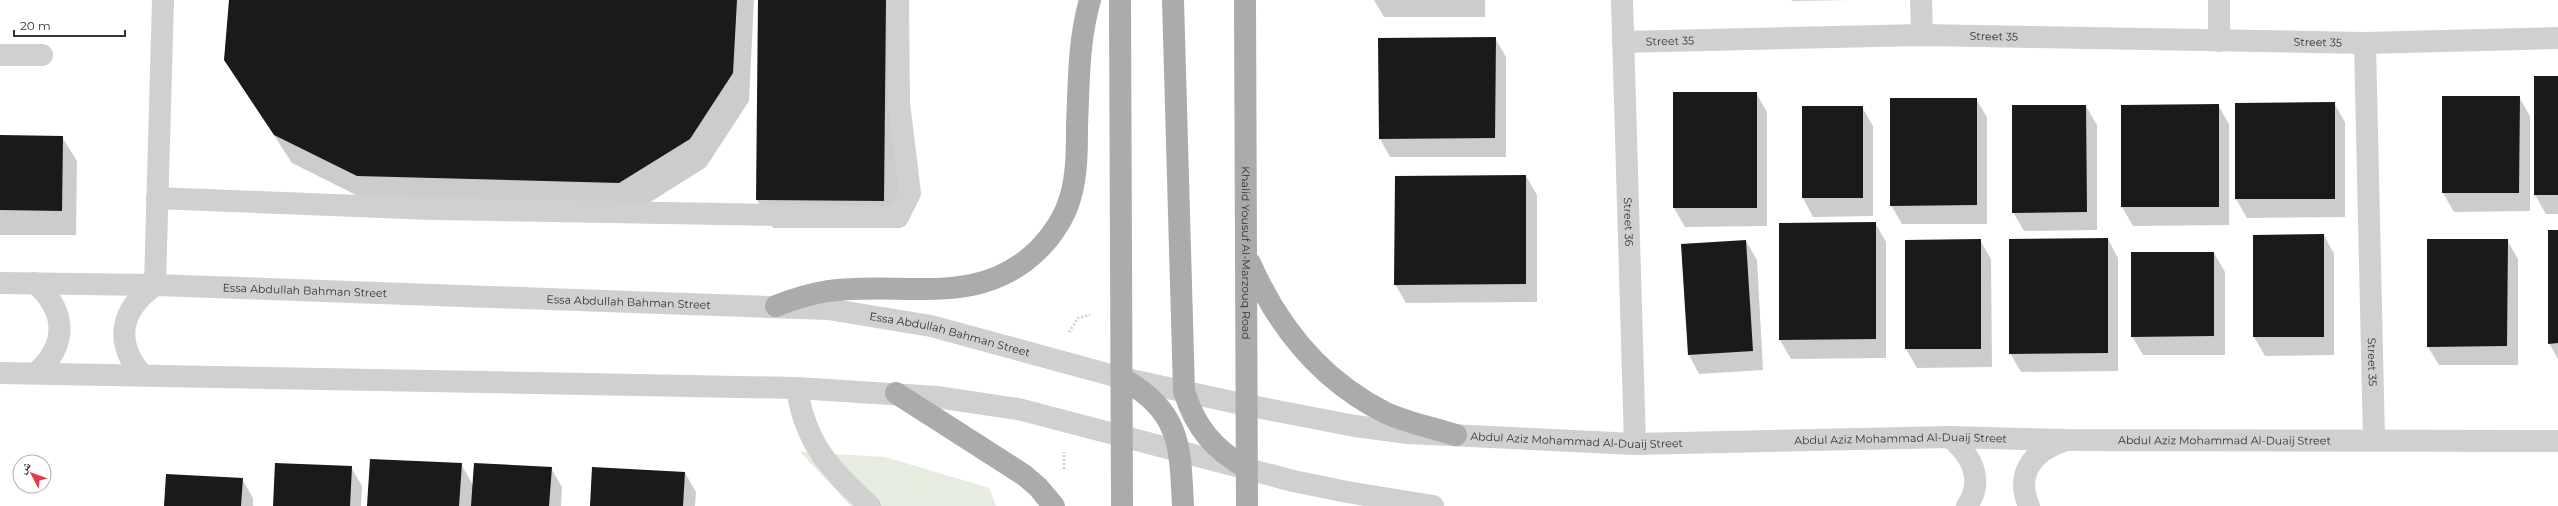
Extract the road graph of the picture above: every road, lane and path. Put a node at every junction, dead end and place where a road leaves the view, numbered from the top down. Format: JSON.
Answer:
{"nodes":[{"id":1,"x":163,"y":0,"type":"edge"},
{"id":2,"x":898,"y":0,"type":"edge"},
{"id":3,"x":1090,"y":0,"type":"edge"},
{"id":4,"x":1120,"y":0,"type":"edge"},
{"id":5,"x":1173,"y":0,"type":"edge"},
{"id":6,"x":1245,"y":0,"type":"edge"},
{"id":7,"x":1622,"y":0,"type":"edge"},
{"id":8,"x":1921,"y":0,"type":"edge"},
{"id":9,"x":2219,"y":0,"type":"edge"},
{"id":10,"x":1922,"y":34,"type":"junction"},
{"id":11,"x":2558,"y":38,"type":"edge"},
{"id":12,"x":2219,"y":41,"type":"junction"},
{"id":13,"x":1623,"y":42,"type":"junction"},
{"id":14,"x":2365,"y":43,"type":"junction"},
{"id":15,"x":0,"y":55,"type":"edge"},
{"id":16,"x":42,"y":55,"type":"dead end"},
{"id":17,"x":157,"y":198,"type":"junction"},
{"id":18,"x":1247,"y":255,"type":"junction"},
{"id":19,"x":0,"y":283,"type":"edge"},
{"id":20,"x":35,"y":283,"type":"junction"},
{"id":21,"x":155,"y":285,"type":"junction"},
{"id":22,"x":776,"y":306,"type":"junction"},
{"id":23,"x":1123,"y":318,"type":"junction"},
{"id":24,"x":1068,"y":363,"type":"junction"},
{"id":25,"x":0,"y":373,"type":"edge"},
{"id":26,"x":36,"y":373,"type":"junction"},
{"id":27,"x":142,"y":375,"type":"junction"},
{"id":28,"x":1122,"y":378,"type":"junction"},
{"id":29,"x":797,"y":388,"type":"junction"},
{"id":30,"x":1184,"y":391,"type":"junction"},
{"id":31,"x":896,"y":393,"type":"junction"},
{"id":32,"x":1246,"y":405,"type":"junction"},
{"id":33,"x":1064,"y":419,"type":"junction"},
{"id":34,"x":1122,"y":434,"type":"junction"},
{"id":35,"x":1456,"y":435,"type":"junction"},
{"id":36,"x":1950,"y":437,"type":"junction"},
{"id":37,"x":2064,"y":440,"type":"junction"},
{"id":38,"x":2374,"y":440,"type":"junction"},
{"id":39,"x":2558,"y":441,"type":"edge"},
{"id":40,"x":1635,"y":444,"type":"junction"},
{"id":41,"x":1180,"y":450,"type":"junction"},
{"id":42,"x":1247,"y":468,"type":"junction"},
{"id":43,"x":1064,"y":473,"type":"dead end"},
{"id":44,"x":870,"y":506,"type":"edge"},
{"id":45,"x":1054,"y":506,"type":"edge"},
{"id":46,"x":1122,"y":506,"type":"edge"},
{"id":47,"x":1183,"y":506,"type":"edge"},
{"id":48,"x":1247,"y":506,"type":"edge"},
{"id":49,"x":1433,"y":506,"type":"edge"},
{"id":50,"x":1967,"y":506,"type":"edge"},
{"id":51,"x":2029,"y":506,"type":"edge"}],
"edges":[{"from":1,"to":17,"type":"street"},
{"from":2,"to":17,"type":"street"},
{"from":3,"to":22,"type":"main road"},
{"from":4,"to":23,"type":"main road"},
{"from":5,"to":30,"type":"main road"},
{"from":6,"to":18,"type":"main road","name":"Khalid Yousuf Al-Marzouq Road"},
{"from":7,"to":13,"type":"street","name":"Street 36"},
{"from":8,"to":10,"type":"street"},
{"from":9,"to":12,"type":"street"},
{"from":10,"to":12,"type":"street","name":"Street 35"},
{"from":10,"to":13,"type":"street","name":"Street 35"},
{"from":11,"to":14,"type":"street","name":"Street 35"},
{"from":12,"to":14,"type":"street","name":"Street 35"},
{"from":13,"to":40,"type":"street","name":"Street 36"},
{"from":14,"to":38,"type":"street","name":"Street 35"},
{"from":15,"to":16,"type":"street"},
{"from":17,"to":21,"type":"street"},
{"from":18,"to":32,"type":"main road","name":"Khalid Yousuf Al-Marzouq Road"},
{"from":18,"to":35,"type":"main road"},
{"from":19,"to":20,"type":"street","name":"Essa Abdullah Bahman Street"},
{"from":20,"to":21,"type":"street","name":"Essa Abdullah Bahman Street"},
{"from":20,"to":26,"type":"street"},
{"from":21,"to":22,"type":"street","name":"Essa Abdullah Bahman Street"},
{"from":21,"to":27,"type":"street"},
{"from":22,"to":24,"type":"street","name":"Essa Abdullah Bahman Street"},
{"from":23,"to":24,"type":"path"},
{"from":23,"to":28,"type":"main road"},
{"from":24,"to":28,"type":"street","name":"Essa Abdullah Bahman Street"},
{"from":25,"to":26,"type":"street"},
{"from":26,"to":27,"type":"street"},
{"from":27,"to":29,"type":"street"},
{"from":28,"to":30,"type":"street","name":"Essa Abdullah Bahman Street"},
{"from":28,"to":34,"type":"main road"},
{"from":28,"to":41,"type":"main road"},
{"from":29,"to":31,"type":"street"},
{"from":29,"to":44,"type":"street"},
{"from":30,"to":32,"type":"street","name":"Essa Abdullah Bahman Street"},
{"from":30,"to":42,"type":"main road"},
{"from":31,"to":33,"type":"street"},
{"from":31,"to":45,"type":"main road"},
{"from":32,"to":35,"type":"street","name":"Abdul Aziz Mohammad Al-Duaij Street"},
{"from":32,"to":42,"type":"main road","name":"Khalid Yousuf Al-Marzouq Road"},
{"from":33,"to":34,"type":"street"},
{"from":33,"to":43,"type":"path"},
{"from":34,"to":41,"type":"street"},
{"from":34,"to":46,"type":"main road"},
{"from":35,"to":40,"type":"street","name":"Abdul Aziz Mohammad Al-Duaij Street"},
{"from":36,"to":37,"type":"street","name":"Abdul Aziz Mohammad Al-Duaij Street"},
{"from":36,"to":40,"type":"street","name":"Abdul Aziz Mohammad Al-Duaij Street"},
{"from":36,"to":50,"type":"street"},
{"from":37,"to":38,"type":"street","name":"Abdul Aziz Mohammad Al-Duaij Street"},
{"from":37,"to":51,"type":"street"},
{"from":38,"to":39,"type":"street","name":"Abdul Aziz Mohammad Al-Duaij Street"},
{"from":41,"to":42,"type":"street"},
{"from":41,"to":47,"type":"main road"},
{"from":42,"to":48,"type":"main road","name":"Khalid Yousuf Al-Marzouq Road"},
{"from":42,"to":49,"type":"street"}]}
